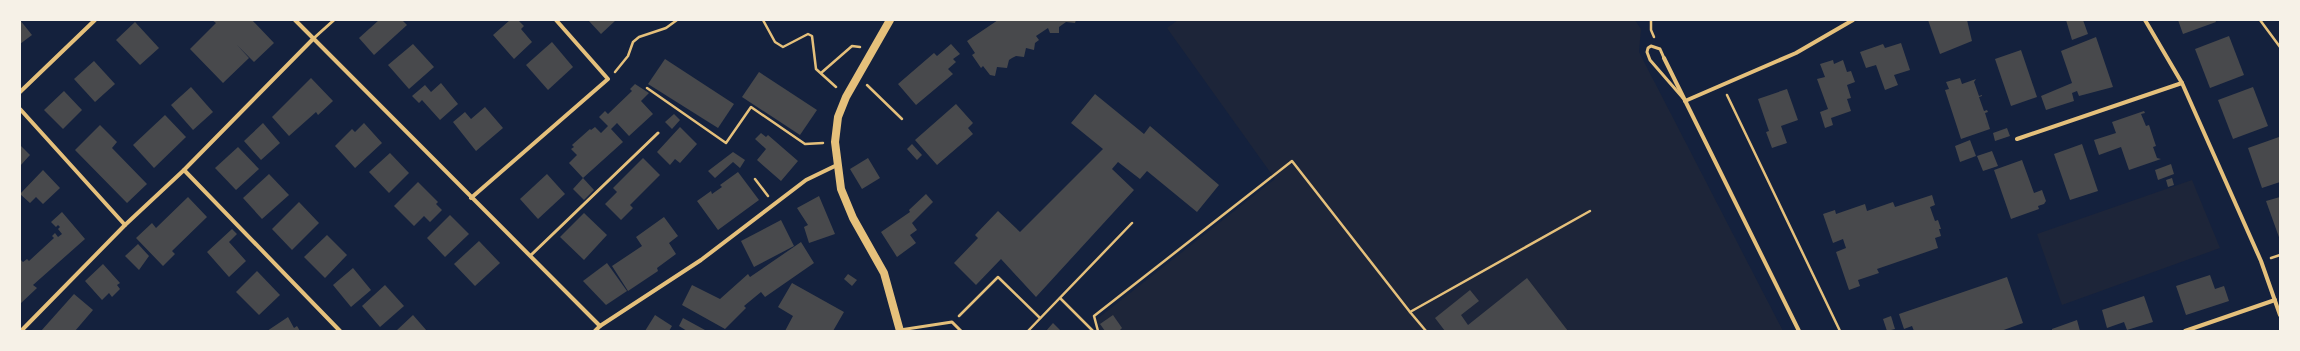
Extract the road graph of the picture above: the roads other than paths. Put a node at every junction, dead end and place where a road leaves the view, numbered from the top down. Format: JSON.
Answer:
{"nodes":[{"id":1,"x":95,"y":20,"type":"edge"},
{"id":2,"x":295,"y":20,"type":"edge"},
{"id":3,"x":334,"y":20,"type":"edge"},
{"id":4,"x":556,"y":20,"type":"edge"},
{"id":5,"x":890,"y":20,"type":"edge"},
{"id":6,"x":1853,"y":20,"type":"edge"},
{"id":7,"x":2145,"y":20,"type":"edge"},
{"id":8,"x":314,"y":38,"type":"junction"},
{"id":9,"x":1664,"y":58,"type":"joint"},
{"id":10,"x":2182,"y":83,"type":"junction"},
{"id":11,"x":20,"y":92,"type":"edge"},
{"id":12,"x":1686,"y":102,"type":"junction"},
{"id":13,"x":20,"y":109,"type":"edge"},
{"id":14,"x":658,"y":133,"type":"dead end"},
{"id":15,"x":2017,"y":139,"type":"dead end"},
{"id":16,"x":837,"y":165,"type":"junction"},
{"id":17,"x":184,"y":170,"type":"junction"},
{"id":18,"x":471,"y":198,"type":"junction"},
{"id":19,"x":125,"y":225,"type":"junction"},
{"id":20,"x":531,"y":255,"type":"junction"},
{"id":21,"x":2275,"y":300,"type":"junction"},
{"id":22,"x":2280,"y":315,"type":"edge"},
{"id":23,"x":600,"y":326,"type":"junction"},
{"id":24,"x":21,"y":331,"type":"edge"},
{"id":25,"x":340,"y":331,"type":"edge"},
{"id":26,"x":595,"y":331,"type":"edge"},
{"id":27,"x":900,"y":331,"type":"edge"},
{"id":28,"x":961,"y":331,"type":"edge"},
{"id":29,"x":1799,"y":331,"type":"edge"},
{"id":30,"x":2185,"y":331,"type":"edge"}],
"edges":[{"from":1,"to":11,"type":"street"},
{"from":2,"to":8,"type":"street"},
{"from":3,"to":8,"type":"lane"},
{"from":4,"to":18,"type":"street"},
{"from":5,"to":16,"type":"main road"},
{"from":6,"to":12,"type":"street"},
{"from":7,"to":10,"type":"street"},
{"from":8,"to":17,"type":"street"},
{"from":8,"to":18,"type":"street"},
{"from":9,"to":12,"type":"street"},
{"from":9,"to":12,"type":"lane"},
{"from":10,"to":15,"type":"street"},
{"from":10,"to":21,"type":"street"},
{"from":12,"to":29,"type":"street"},
{"from":13,"to":19,"type":"street"},
{"from":14,"to":20,"type":"lane"},
{"from":16,"to":23,"type":"street"},
{"from":16,"to":27,"type":"main road"},
{"from":17,"to":19,"type":"street"},
{"from":17,"to":25,"type":"street"},
{"from":18,"to":20,"type":"street"},
{"from":19,"to":24,"type":"street"},
{"from":20,"to":23,"type":"street"},
{"from":21,"to":22,"type":"street"},
{"from":21,"to":30,"type":"street"},
{"from":23,"to":26,"type":"street"},
{"from":27,"to":28,"type":"lane"}]}
